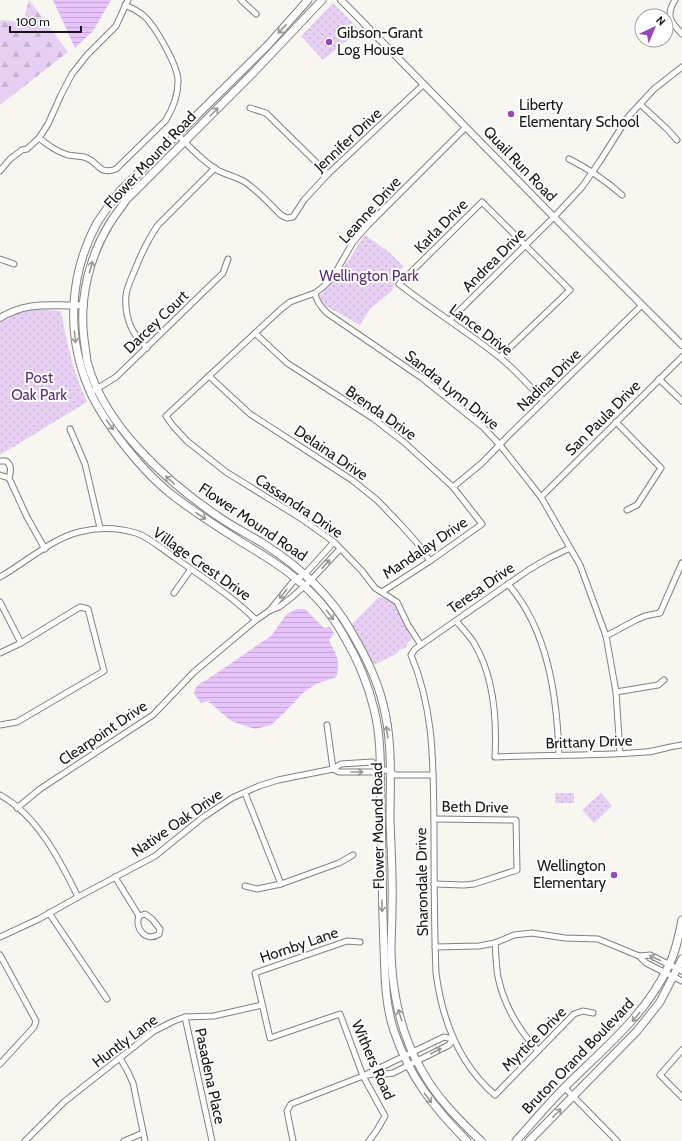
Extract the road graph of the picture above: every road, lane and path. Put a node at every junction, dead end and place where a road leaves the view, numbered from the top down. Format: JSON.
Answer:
{"nodes":[{"id":1,"x":241,"y":0,"type":"edge"},
{"id":2,"x":308,"y":0,"type":"edge"},
{"id":3,"x":322,"y":0,"type":"edge"},
{"id":4,"x":341,"y":0,"type":"edge"},
{"id":5,"x":675,"y":0,"type":"edge"},
{"id":6,"x":127,"y":3,"type":"edge"},
{"id":7,"x":256,"y":14,"type":"dead end"},
{"id":8,"x":682,"y":34,"type":"edge"},
{"id":9,"x":682,"y":67,"type":"edge"},
{"id":10,"x":424,"y":84,"type":"junction"},
{"id":11,"x":640,"y":104,"type":"junction"},
{"id":12,"x":250,"y":108,"type":"dead end"},
{"id":13,"x":466,"y":127,"type":"junction"},
{"id":14,"x":177,"y":134,"type":"junction"},
{"id":15,"x":39,"y":138,"type":"junction"},
{"id":16,"x":677,"y":140,"type":"dead end"},
{"id":17,"x":184,"y":142,"type":"junction"},
{"id":18,"x":569,"y":158,"type":"dead end"},
{"id":19,"x":216,"y":168,"type":"junction"},
{"id":20,"x":0,"y":171,"type":"edge"},
{"id":21,"x":593,"y":171,"type":"junction"},
{"id":22,"x":328,"y":174,"type":"junction"},
{"id":23,"x":622,"y":195,"type":"dead end"},
{"id":24,"x":554,"y":217,"type":"junction"},
{"id":25,"x":526,"y":245,"type":"junction"},
{"id":26,"x":0,"y":259,"type":"edge"},
{"id":27,"x":228,"y":259,"type":"dead end"},
{"id":28,"x":14,"y":264,"type":"dead end"},
{"id":29,"x":399,"y":284,"type":"joint"},
{"id":30,"x":315,"y":293,"type":"junction"},
{"id":31,"x":74,"y":305,"type":"junction"},
{"id":32,"x":84,"y":305,"type":"junction"},
{"id":33,"x":642,"y":305,"type":"junction"},
{"id":34,"x":0,"y":318,"type":"edge"},
{"id":35,"x":450,"y":320,"type":"junction"},
{"id":36,"x":255,"y":333,"type":"junction"},
{"id":37,"x":682,"y":345,"type":"edge"},
{"id":38,"x":148,"y":348,"type":"junction"},
{"id":39,"x":500,"y":357,"type":"junction"},
{"id":40,"x":682,"y":357,"type":"edge"},
{"id":41,"x":209,"y":376,"type":"junction"},
{"id":42,"x":659,"y":379,"type":"junction"},
{"id":43,"x":98,"y":389,"type":"junction"},
{"id":44,"x":90,"y":392,"type":"junction"},
{"id":45,"x":544,"y":401,"type":"junction"},
{"id":46,"x":682,"y":401,"type":"edge"},
{"id":47,"x":166,"y":416,"type":"joint"},
{"id":48,"x":616,"y":422,"type":"junction"},
{"id":49,"x":70,"y":429,"type":"dead end"},
{"id":50,"x":500,"y":445,"type":"junction"},
{"id":51,"x":0,"y":461,"type":"edge"},
{"id":52,"x":0,"y":475,"type":"edge"},
{"id":53,"x":9,"y":478,"type":"junction"},
{"id":54,"x":453,"y":487,"type":"junction"},
{"id":55,"x":541,"y":497,"type":"junction"},
{"id":56,"x":627,"y":510,"type":"dead end"},
{"id":57,"x":482,"y":524,"type":"joint"},
{"id":58,"x":100,"y":528,"type":"junction"},
{"id":59,"x":334,"y":542,"type":"junction"},
{"id":60,"x":570,"y":548,"type":"junction"},
{"id":61,"x":45,"y":549,"type":"junction"},
{"id":62,"x":340,"y":549,"type":"junction"},
{"id":63,"x":430,"y":561,"type":"junction"},
{"id":64,"x":682,"y":563,"type":"edge"},
{"id":65,"x":191,"y":569,"type":"junction"},
{"id":66,"x":305,"y":574,"type":"junction"},
{"id":67,"x":0,"y":577,"type":"edge"},
{"id":68,"x":296,"y":578,"type":"junction"},
{"id":69,"x":311,"y":580,"type":"junction"},
{"id":70,"x":508,"y":584,"type":"junction"},
{"id":71,"x":304,"y":586,"type":"junction"},
{"id":72,"x":382,"y":592,"type":"junction"},
{"id":73,"x":174,"y":593,"type":"dead end"},
{"id":74,"x":0,"y":602,"type":"edge"},
{"id":75,"x":269,"y":611,"type":"junction"},
{"id":76,"x":256,"y":620,"type":"junction"},
{"id":77,"x":456,"y":621,"type":"junction"},
{"id":78,"x":606,"y":636,"type":"junction"},
{"id":79,"x":21,"y":643,"type":"junction"},
{"id":80,"x":421,"y":645,"type":"junction"},
{"id":81,"x":0,"y":653,"type":"edge"},
{"id":82,"x":411,"y":655,"type":"joint"},
{"id":83,"x":664,"y":680,"type":"dead end"},
{"id":84,"x":616,"y":692,"type":"junction"},
{"id":85,"x":327,"y":724,"type":"dead end"},
{"id":86,"x":0,"y":726,"type":"edge"},
{"id":87,"x":682,"y":745,"type":"edge"},
{"id":88,"x":620,"y":753,"type":"junction"},
{"id":89,"x":559,"y":755,"type":"junction"},
{"id":90,"x":333,"y":769,"type":"junction"},
{"id":91,"x":380,"y":769,"type":"junction"},
{"id":92,"x":390,"y":771,"type":"junction"},
{"id":93,"x":433,"y":775,"type":"junction"},
{"id":94,"x":244,"y":793,"type":"junction"},
{"id":95,"x":0,"y":795,"type":"edge"},
{"id":96,"x":17,"y":808,"type":"junction"},
{"id":97,"x":434,"y":819,"type":"junction"},
{"id":98,"x":353,"y":855,"type":"dead end"},
{"id":99,"x":115,"y":878,"type":"junction"},
{"id":100,"x":281,"y":884,"type":"junction"},
{"id":101,"x":434,"y":884,"type":"junction"},
{"id":102,"x":245,"y":886,"type":"dead end"},
{"id":103,"x":78,"y":897,"type":"junction"},
{"id":104,"x":49,"y":913,"type":"junction"},
{"id":105,"x":139,"y":916,"type":"junction"},
{"id":106,"x":682,"y":920,"type":"edge"},
{"id":107,"x":0,"y":937,"type":"edge"},
{"id":108,"x":360,"y":942,"type":"dead end"},
{"id":109,"x":495,"y":943,"type":"junction"},
{"id":110,"x":435,"y":947,"type":"junction"},
{"id":111,"x":0,"y":955,"type":"edge"},
{"id":112,"x":639,"y":956,"type":"junction"},
{"id":113,"x":682,"y":959,"type":"edge"},
{"id":114,"x":669,"y":965,"type":"junction"},
{"id":115,"x":680,"y":970,"type":"edge"},
{"id":116,"x":665,"y":973,"type":"junction"},
{"id":117,"x":674,"y":977,"type":"junction"},
{"id":118,"x":682,"y":981,"type":"edge"},
{"id":119,"x":107,"y":999,"type":"dead end"},
{"id":120,"x":262,"y":1005,"type":"junction"},
{"id":121,"x":593,"y":1013,"type":"dead end"},
{"id":122,"x":185,"y":1017,"type":"junction"},
{"id":123,"x":453,"y":1038,"type":"junction"},
{"id":124,"x":538,"y":1050,"type":"junction"},
{"id":125,"x":682,"y":1050,"type":"edge"},
{"id":126,"x":412,"y":1052,"type":"junction"},
{"id":127,"x":404,"y":1056,"type":"junction"},
{"id":128,"x":120,"y":1058,"type":"junction"},
{"id":129,"x":416,"y":1061,"type":"junction"},
{"id":130,"x":0,"y":1064,"type":"edge"},
{"id":131,"x":408,"y":1065,"type":"junction"},
{"id":132,"x":363,"y":1076,"type":"junction"},
{"id":133,"x":565,"y":1088,"type":"junction"},
{"id":134,"x":495,"y":1095,"type":"joint"},
{"id":135,"x":573,"y":1096,"type":"junction"},
{"id":136,"x":682,"y":1097,"type":"edge"},
{"id":137,"x":143,"y":1133,"type":"junction"},
{"id":138,"x":25,"y":1141,"type":"edge"},
{"id":139,"x":124,"y":1141,"type":"edge"},
{"id":140,"x":145,"y":1141,"type":"edge"},
{"id":141,"x":212,"y":1141,"type":"edge"},
{"id":142,"x":293,"y":1141,"type":"edge"},
{"id":143,"x":369,"y":1141,"type":"edge"},
{"id":144,"x":467,"y":1141,"type":"edge"},
{"id":145,"x":481,"y":1141,"type":"edge"},
{"id":146,"x":516,"y":1141,"type":"edge"},
{"id":147,"x":529,"y":1141,"type":"edge"},
{"id":148,"x":617,"y":1141,"type":"edge"}],
"edges":[{"from":1,"to":7,"type":"street"},
{"from":2,"to":14,"type":"main road","name":"Flower Mound Road","one_way":true},
{"from":17,"to":3,"type":"main road","name":"Flower Mound Road","one_way":true},
{"from":4,"to":10,"type":"street","name":"Quail Run Road"},
{"from":5,"to":8,"type":"street"},
{"from":6,"to":15,"type":"street"},
{"from":6,"to":15,"type":"street"},
{"from":9,"to":11,"type":"street","name":"Andrea Drive"},
{"from":10,"to":13,"type":"street","name":"Quail Run Road"},
{"from":10,"to":22,"type":"street","name":"Jennifer Drive"},
{"from":11,"to":16,"type":"street"},
{"from":11,"to":21,"type":"street","name":"Andrea Drive"},
{"from":12,"to":22,"type":"street"},
{"from":13,"to":24,"type":"street","name":"Quail Run Road"},
{"from":13,"to":30,"type":"street","name":"Leanne Drive"},
{"from":14,"to":17,"type":"street"},
{"from":14,"to":31,"type":"main road","name":"Flower Mound Road"},
{"from":15,"to":20,"type":"street"},
{"from":17,"to":19,"type":"street"},
{"from":32,"to":17,"type":"main road","name":"Flower Mound Road","one_way":true},
{"from":18,"to":21,"type":"street"},
{"from":19,"to":22,"type":"street","name":"Jennifer Drive"},
{"from":19,"to":38,"type":"street"},
{"from":21,"to":23,"type":"street"},
{"from":21,"to":24,"type":"street","name":"Andrea Drive"},
{"from":24,"to":25,"type":"street","name":"Andrea Drive"},
{"from":24,"to":33,"type":"street","name":"Quail Run Road"},
{"from":25,"to":29,"type":"street","name":"Karla Drive"},
{"from":25,"to":35,"type":"street","name":"Andrea Drive"},
{"from":25,"to":39,"type":"street"},
{"from":26,"to":28,"type":"street"},
{"from":27,"to":38,"type":"street","name":"Darcey Court"},
{"from":29,"to":35,"type":"street","name":"Lance Drive"},
{"from":30,"to":36,"type":"street","name":"Leanne Drive"},
{"from":30,"to":50,"type":"street","name":"Sandra Lynn Drive"},
{"from":31,"to":32,"type":"street"},
{"from":31,"to":34,"type":"street"},
{"from":31,"to":44,"type":"main road","name":"Flower Mound Road","one_way":true},
{"from":32,"to":43,"type":"main road","name":"Flower Mound Road"},
{"from":33,"to":37,"type":"street","name":"Quail Run Road"},
{"from":33,"to":45,"type":"street","name":"Nadina Drive"},
{"from":35,"to":39,"type":"street","name":"Lance Drive"},
{"from":36,"to":41,"type":"street","name":"Leanne Drive"},
{"from":36,"to":54,"type":"street","name":"Brenda Drive"},
{"from":38,"to":43,"type":"street","name":"Darcey Court"},
{"from":39,"to":45,"type":"street","name":"Lance Drive"},
{"from":40,"to":42,"type":"street","name":"San Paula Drive"},
{"from":41,"to":47,"type":"street","name":"Leanne Drive"},
{"from":41,"to":63,"type":"street","name":"Delaina Drive"},
{"from":42,"to":46,"type":"street"},
{"from":42,"to":48,"type":"street","name":"San Paula Drive"},
{"from":43,"to":44,"type":"street","name":"Darcey Court"},
{"from":66,"to":43,"type":"main road","name":"Flower Mound Road","one_way":true},
{"from":44,"to":68,"type":"main road","name":"Flower Mound Road","one_way":true},
{"from":45,"to":50,"type":"street","name":"Nadina Drive"},
{"from":47,"to":59,"type":"street","name":"Cassandra Drive"},
{"from":48,"to":55,"type":"street","name":"San Paula Drive"},
{"from":48,"to":56,"type":"street"},
{"from":49,"to":58,"type":"street"},
{"from":50,"to":54,"type":"street","name":"Nadina Drive"},
{"from":50,"to":55,"type":"street","name":"Sandra Lynn Drive"},
{"from":51,"to":53,"type":"street"},
{"from":52,"to":53,"type":"street"},
{"from":53,"to":61,"type":"street"},
{"from":54,"to":57,"type":"street","name":"Brenda Drive"},
{"from":55,"to":60,"type":"street","name":"Sandra Lynn Drive"},
{"from":57,"to":63,"type":"street","name":"Mandalay Drive"},
{"from":58,"to":61,"type":"street","name":"Village Crest Drive"},
{"from":58,"to":65,"type":"street","name":"Village Crest Drive"},
{"from":59,"to":62,"type":"street","name":"Cassandra Drive"},
{"from":59,"to":66,"type":"street","name":"Clearpoint Drive"},
{"from":60,"to":70,"type":"street","name":"Teresa Drive"},
{"from":60,"to":78,"type":"street","name":"Sandra Lynn Drive"},
{"from":61,"to":67,"type":"street","name":"Village Crest Drive"},
{"from":69,"to":62,"type":"street","name":"Clearpoint Drive","one_way":true},
{"from":62,"to":72,"type":"street","name":"Cassandra Drive"},
{"from":63,"to":72,"type":"street","name":"Mandalay Drive"},
{"from":64,"to":78,"type":"street"},
{"from":65,"to":73,"type":"street"},
{"from":65,"to":76,"type":"street","name":"Village Crest Drive"},
{"from":66,"to":68,"type":"street","name":"Clearpoint Drive"},
{"from":66,"to":69,"type":"main road","name":"Flower Mound Road"},
{"from":68,"to":71,"type":"main road","name":"Flower Mound Road"},
{"from":68,"to":75,"type":"street","name":"Clearpoint Drive","one_way":true},
{"from":69,"to":71,"type":"street","name":"Clearpoint Drive"},
{"from":92,"to":69,"type":"main road","name":"Flower Mound Road","one_way":true},
{"from":70,"to":77,"type":"street","name":"Teresa Drive"},
{"from":70,"to":89,"type":"street"},
{"from":71,"to":75,"type":"street","name":"Clearpoint Drive"},
{"from":71,"to":91,"type":"main road","name":"Flower Mound Road","one_way":true},
{"from":72,"to":80,"type":"street","name":"Cassandra Drive"},
{"from":74,"to":79,"type":"street"},
{"from":75,"to":76,"type":"street","name":"Clearpoint Drive"},
{"from":76,"to":96,"type":"street","name":"Clearpoint Drive"},
{"from":77,"to":80,"type":"street","name":"Teresa Drive"},
{"from":77,"to":89,"type":"street","name":"Brittany Drive"},
{"from":78,"to":84,"type":"street","name":"Sandra Lynn Drive"},
{"from":79,"to":81,"type":"street"},
{"from":79,"to":86,"type":"street"},
{"from":80,"to":82,"type":"street","name":"Teresa Drive"},
{"from":82,"to":93,"type":"street","name":"Sharondale Drive"},
{"from":83,"to":84,"type":"street"},
{"from":84,"to":88,"type":"street","name":"Sandra Lynn Drive"},
{"from":85,"to":90,"type":"street"},
{"from":87,"to":88,"type":"street","name":"Brittany Drive"},
{"from":88,"to":89,"type":"street","name":"Brittany Drive"},
{"from":90,"to":91,"type":"street","name":"Native Oak Drive","one_way":true},
{"from":90,"to":91,"type":"street","name":"Native Oak Drive"},
{"from":90,"to":94,"type":"street","name":"Native Oak Drive"},
{"from":91,"to":92,"type":"street","name":"Native Oak Drive"},
{"from":91,"to":127,"type":"main road","name":"Flower Mound Road","one_way":true},
{"from":92,"to":93,"type":"street","name":"Native Oak Drive"},
{"from":126,"to":92,"type":"main road","name":"Flower Mound Road","one_way":true},
{"from":93,"to":97,"type":"street","name":"Sharondale Drive"},
{"from":94,"to":99,"type":"street","name":"Native Oak Drive"},
{"from":94,"to":100,"type":"street"},
{"from":95,"to":96,"type":"street"},
{"from":96,"to":103,"type":"street"},
{"from":97,"to":101,"type":"street","name":"Sharondale Drive"},
{"from":97,"to":101,"type":"street","name":"Beth Drive"},
{"from":98,"to":100,"type":"street"},
{"from":99,"to":103,"type":"street","name":"Native Oak Drive"},
{"from":99,"to":105,"type":"street"},
{"from":100,"to":102,"type":"street"},
{"from":101,"to":110,"type":"street","name":"Sharondale Drive"},
{"from":103,"to":104,"type":"street","name":"Native Oak Drive"},
{"from":104,"to":107,"type":"street","name":"Native Oak Drive"},
{"from":104,"to":119,"type":"street"},
{"from":105,"to":105,"type":"street"},
{"from":106,"to":114,"type":"main road","name":"Bruton Orand Boulevard"},
{"from":108,"to":120,"type":"street","name":"Hornby Lane"},
{"from":109,"to":110,"type":"street"},
{"from":109,"to":112,"type":"street"},
{"from":109,"to":124,"type":"street"},
{"from":110,"to":123,"type":"street","name":"Sharondale Drive"},
{"from":111,"to":130,"type":"street"},
{"from":114,"to":112,"type":"street","one_way":true},
{"from":112,"to":116,"type":"street"},
{"from":113,"to":115,"type":"main road","name":"Bruton Orand Boulevard"},
{"from":114,"to":115,"type":"street"},
{"from":114,"to":116,"type":"main road","name":"Bruton Orand Boulevard"},
{"from":115,"to":117,"type":"main road","name":"Bruton Orand Boulevard"},
{"from":116,"to":117,"type":"street"},
{"from":116,"to":133,"type":"main road","name":"Bruton Orand Boulevard","one_way":true},
{"from":117,"to":118,"type":"street"},
{"from":117,"to":135,"type":"main road","name":"Bruton Orand Boulevard"},
{"from":120,"to":122,"type":"street","name":"Huntly Lane"},
{"from":120,"to":132,"type":"street","name":"Withers Road"},
{"from":121,"to":124,"type":"street","name":"Myrtice Drive"},
{"from":122,"to":128,"type":"street","name":"Huntly Lane"},
{"from":122,"to":141,"type":"street","name":"Pasadena Place"},
{"from":123,"to":126,"type":"street"},
{"from":129,"to":123,"type":"street","one_way":true},
{"from":123,"to":134,"type":"street","name":"Sharondale Drive"},
{"from":124,"to":134,"type":"street","name":"Myrtice Drive"},
{"from":125,"to":136,"type":"street"},
{"from":126,"to":127,"type":"street"},
{"from":126,"to":129,"type":"main road","name":"Flower Mound Road"},
{"from":127,"to":131,"type":"main road","name":"Flower Mound Road"},
{"from":127,"to":132,"type":"street"},
{"from":128,"to":137,"type":"street"},
{"from":128,"to":138,"type":"street","name":"Huntly Lane"},
{"from":129,"to":131,"type":"street"},
{"from":129,"to":145,"type":"main road","name":"Flower Mound Road"},
{"from":131,"to":132,"type":"street"},
{"from":131,"to":144,"type":"main road","name":"Flower Mound Road","one_way":true},
{"from":132,"to":142,"type":"street"},
{"from":132,"to":143,"type":"street","name":"Withers Road"},
{"from":133,"to":135,"type":"street"},
{"from":133,"to":146,"type":"main road","name":"Bruton Orand Boulevard"},
{"from":147,"to":135,"type":"main road","name":"Bruton Orand Boulevard","one_way":true},
{"from":135,"to":148,"type":"street"},
{"from":137,"to":139,"type":"street"},
{"from":137,"to":140,"type":"street"}]}
